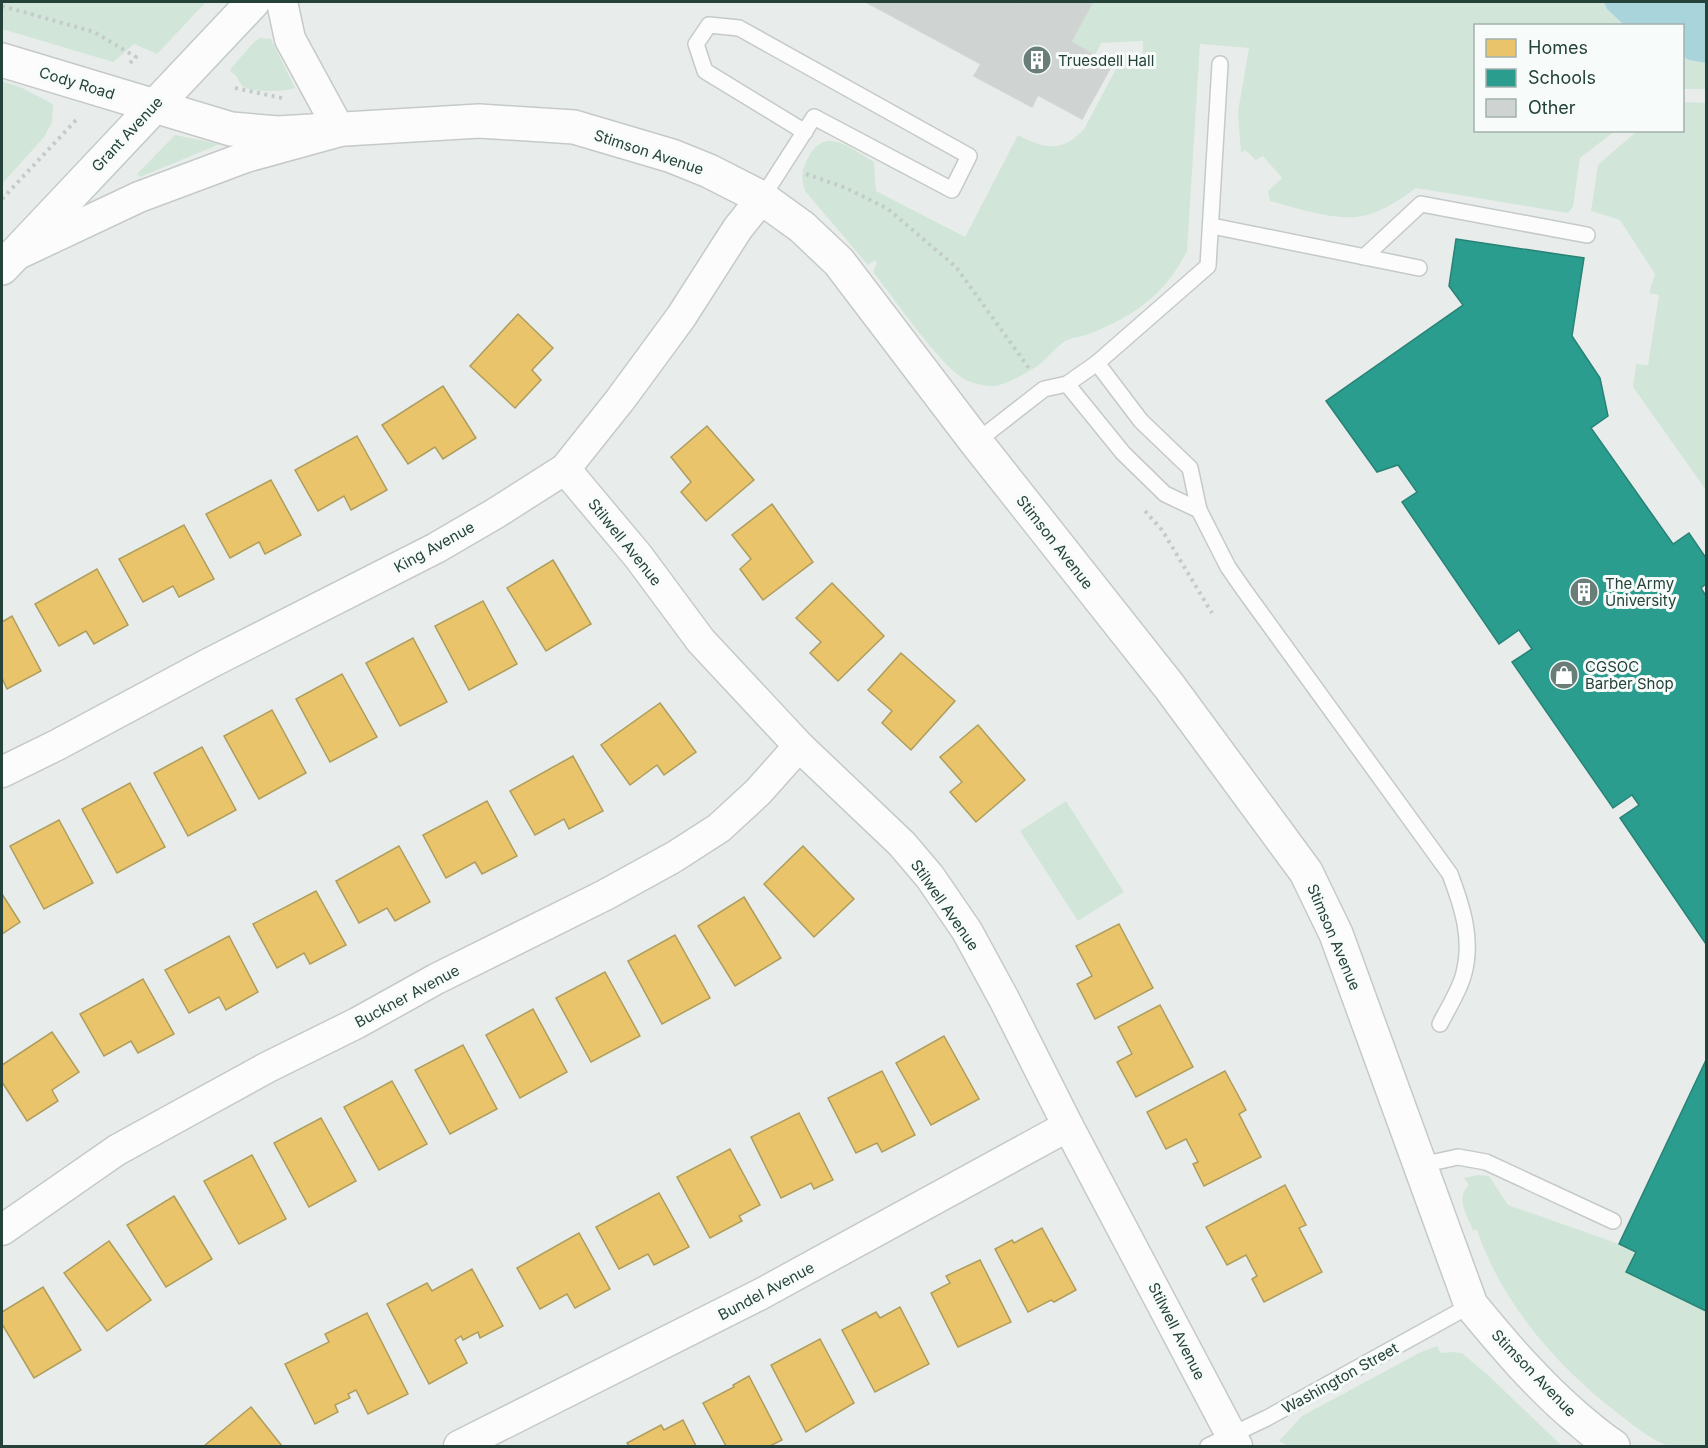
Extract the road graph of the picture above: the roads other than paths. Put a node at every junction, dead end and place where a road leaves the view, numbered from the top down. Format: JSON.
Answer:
{"nodes":[{"id":1,"x":253,"y":2,"type":"edge"},
{"id":2,"x":282,"y":2,"type":"edge"},
{"id":3,"x":2,"y":60,"type":"edge"},
{"id":4,"x":1220,"y":64,"type":"dead end"},
{"id":5,"x":153,"y":105,"type":"junction"},
{"id":6,"x":340,"y":131,"type":"junction"},
{"id":7,"x":805,"y":132,"type":"junction"},
{"id":8,"x":762,"y":198,"type":"junction"},
{"id":9,"x":1212,"y":226,"type":"junction"},
{"id":10,"x":1587,"y":235,"type":"dead end"},
{"id":11,"x":1364,"y":257,"type":"junction"},
{"id":12,"x":6,"y":263,"type":"edge"},
{"id":13,"x":1419,"y":268,"type":"dead end"},
{"id":14,"x":1097,"y":363,"type":"junction"},
{"id":15,"x":1066,"y":384,"type":"junction"},
{"id":16,"x":976,"y":442,"type":"junction"},
{"id":17,"x":565,"y":469,"type":"junction"},
{"id":18,"x":1199,"y":510,"type":"junction"},
{"id":19,"x":799,"y":746,"type":"junction"},
{"id":20,"x":2,"y":772,"type":"edge"},
{"id":21,"x":1440,"y":1024,"type":"dead end"},
{"id":22,"x":1068,"y":1126,"type":"junction"},
{"id":23,"x":1421,"y":1165,"type":"junction"},
{"id":24,"x":1613,"y":1221,"type":"dead end"},
{"id":25,"x":2,"y":1230,"type":"edge"},
{"id":26,"x":1471,"y":1305,"type":"junction"},
{"id":27,"x":1225,"y":1442,"type":"edge"},
{"id":28,"x":459,"y":1446,"type":"edge"},
{"id":29,"x":1613,"y":1446,"type":"edge"}],
"edges":[{"from":1,"to":5,"type":"street","name":"Grant Avenue"},
{"from":2,"to":6,"type":"street"},
{"from":3,"to":5,"type":"street","name":"Cody Road"},
{"from":4,"to":9,"type":"lane"},
{"from":5,"to":6,"type":"street","name":"Stimson Avenue"},
{"from":5,"to":12,"type":"street","name":"Grant Avenue"},
{"from":6,"to":8,"type":"street","name":"Stimson Avenue"},
{"from":6,"to":12,"type":"street"},
{"from":7,"to":7,"type":"lane"},
{"from":7,"to":8,"type":"lane"},
{"from":8,"to":16,"type":"street","name":"Stimson Avenue"},
{"from":8,"to":17,"type":"street","name":"King Avenue"},
{"from":9,"to":11,"type":"lane"},
{"from":9,"to":14,"type":"lane"},
{"from":10,"to":11,"type":"lane"},
{"from":11,"to":13,"type":"lane"},
{"from":14,"to":15,"type":"lane"},
{"from":14,"to":18,"type":"lane"},
{"from":15,"to":16,"type":"lane"},
{"from":15,"to":18,"type":"lane"},
{"from":16,"to":23,"type":"street","name":"Stimson Avenue"},
{"from":17,"to":19,"type":"street","name":"Stilwell Avenue"},
{"from":17,"to":20,"type":"street","name":"King Avenue"},
{"from":18,"to":21,"type":"lane"},
{"from":19,"to":22,"type":"street","name":"Stilwell Avenue"},
{"from":19,"to":25,"type":"street","name":"Buckner Avenue"},
{"from":22,"to":27,"type":"street","name":"Stilwell Avenue"},
{"from":22,"to":28,"type":"street","name":"Bundel Avenue"},
{"from":23,"to":24,"type":"lane"},
{"from":23,"to":26,"type":"street","name":"Stimson Avenue"},
{"from":26,"to":27,"type":"lane","name":"Washington Street"},
{"from":26,"to":29,"type":"street","name":"Stimson Avenue"}]}
